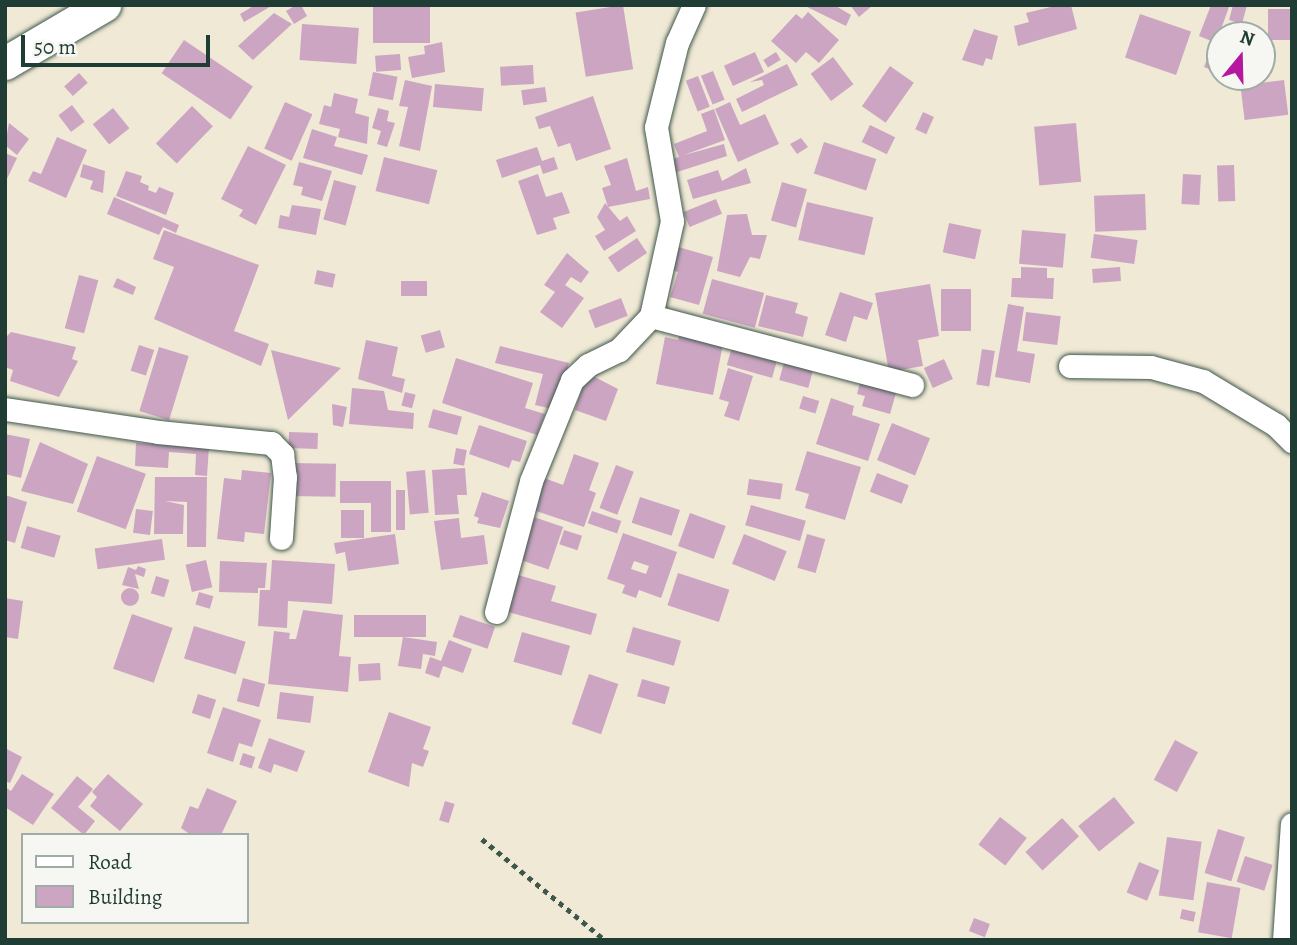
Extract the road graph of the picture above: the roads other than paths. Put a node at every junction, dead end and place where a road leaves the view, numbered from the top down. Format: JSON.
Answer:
{"nodes":[{"id":1,"x":104,"y":5,"type":"edge"},
{"id":2,"x":694,"y":5,"type":"edge"},
{"id":3,"x":5,"y":63,"type":"edge"},
{"id":4,"x":651,"y":316,"type":"junction"},
{"id":5,"x":1070,"y":366,"type":"dead end"},
{"id":6,"x":912,"y":385,"type":"dead end"},
{"id":7,"x":5,"y":409,"type":"edge"},
{"id":8,"x":1292,"y":441,"type":"edge"},
{"id":9,"x":281,"y":538,"type":"dead end"},
{"id":10,"x":496,"y":612,"type":"dead end"},
{"id":11,"x":1292,"y":824,"type":"edge"},
{"id":12,"x":1284,"y":940,"type":"edge"}],
"edges":[{"from":1,"to":3,"type":"main road"},
{"from":2,"to":4,"type":"street"},
{"from":4,"to":6,"type":"street"},
{"from":4,"to":10,"type":"street"},
{"from":5,"to":8,"type":"street"},
{"from":7,"to":9,"type":"street"},
{"from":11,"to":12,"type":"street"}]}
